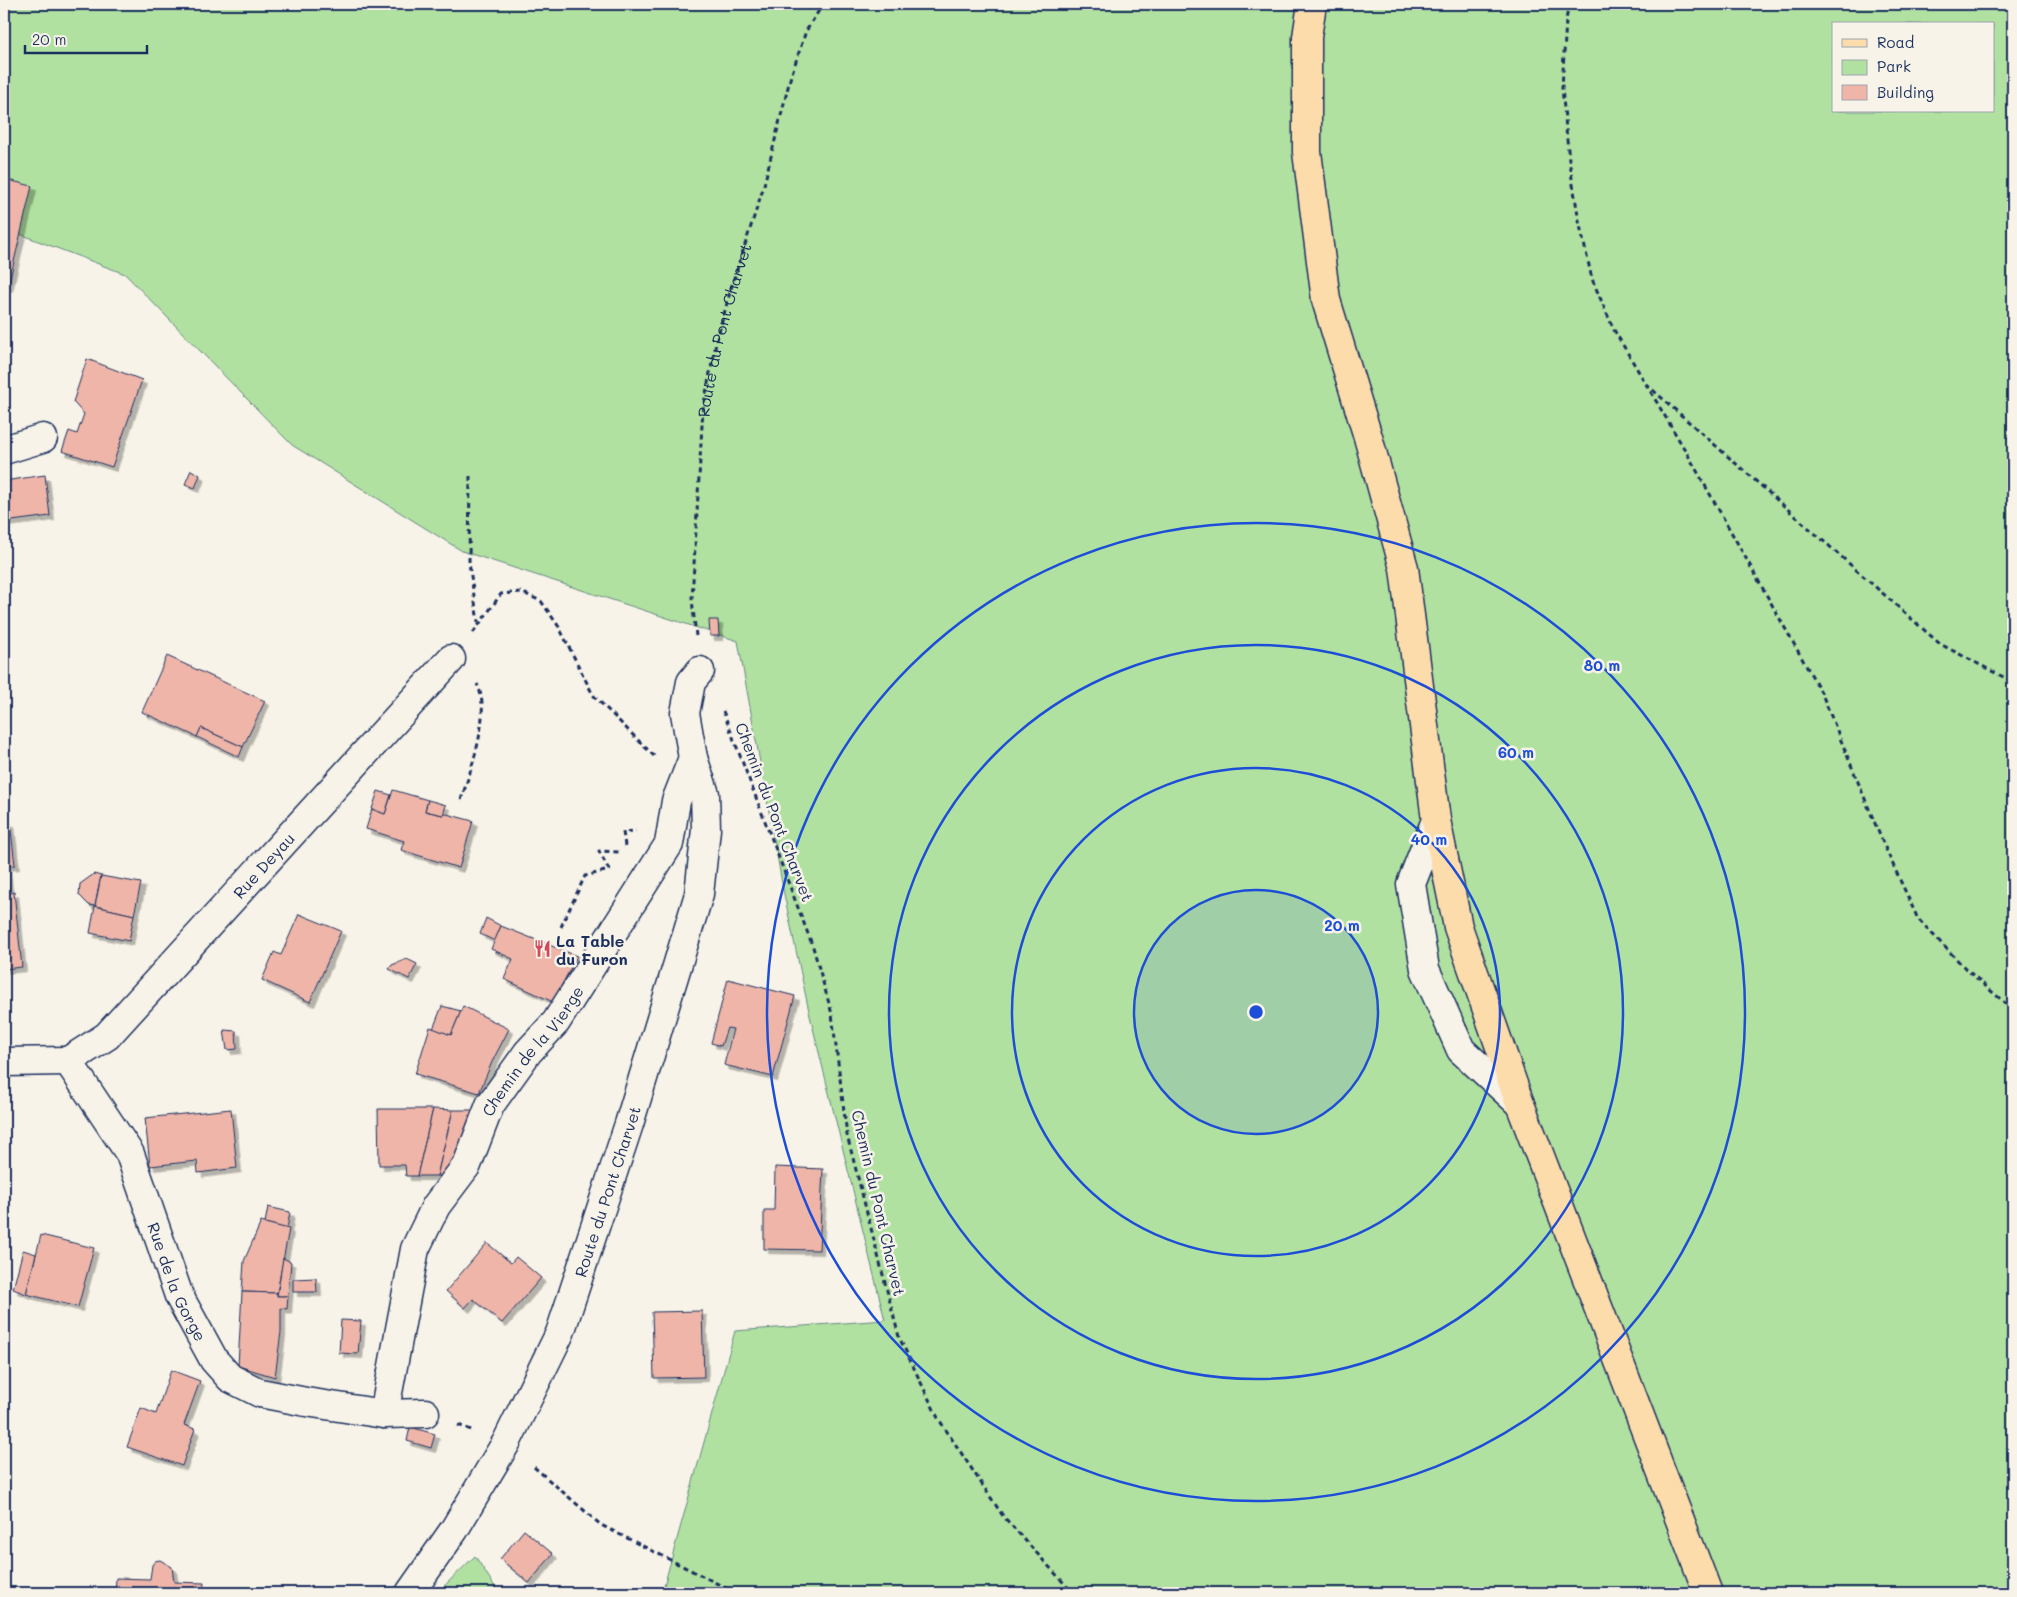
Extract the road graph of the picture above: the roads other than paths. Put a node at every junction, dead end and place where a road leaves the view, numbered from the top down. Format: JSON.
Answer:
{"nodes":[{"id":1,"x":1312,"y":4,"type":"edge"},
{"id":2,"x":43,"y":438,"type":"dead end"},
{"id":3,"x":4,"y":450,"type":"edge"},
{"id":4,"x":450,"y":659,"type":"road end"},
{"id":5,"x":700,"y":671,"type":"road end"},
{"id":6,"x":693,"y":758,"type":"junction"},
{"id":7,"x":1436,"y":820,"type":"junction"},
{"id":8,"x":68,"y":1061,"type":"junction"},
{"id":9,"x":4,"y":1062,"type":"edge"},
{"id":10,"x":1520,"y":1104,"type":"junction"},
{"id":11,"x":425,"y":1413,"type":"road end"},
{"id":12,"x":384,"y":1414,"type":"junction"},
{"id":13,"x":410,"y":1593,"type":"edge"},
{"id":14,"x":1708,"y":1593,"type":"edge"}],
"edges":[{"from":1,"to":7,"type":"main road"},
{"from":2,"to":3,"type":"street"},
{"from":4,"to":8,"type":"street","name":"Rue Deyau"},
{"from":5,"to":6,"type":"street"},
{"from":6,"to":12,"type":"street","name":"Chemin de la Vierge"},
{"from":6,"to":13,"type":"street","name":"Route du Pont Charvet"},
{"from":7,"to":10,"type":"main road"},
{"from":7,"to":10,"type":"street"},
{"from":8,"to":9,"type":"street"},
{"from":8,"to":12,"type":"street","name":"Rue de la Gorge"},
{"from":10,"to":14,"type":"main road"},
{"from":11,"to":12,"type":"street","name":"Rue de la Gorge"}]}
